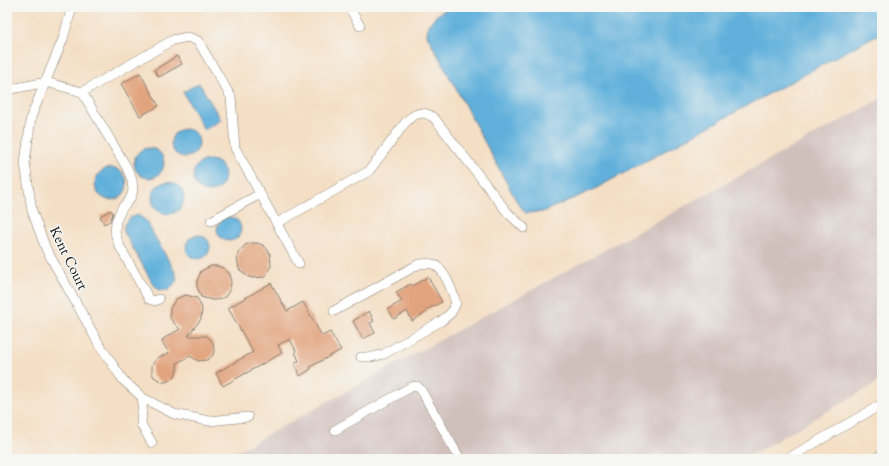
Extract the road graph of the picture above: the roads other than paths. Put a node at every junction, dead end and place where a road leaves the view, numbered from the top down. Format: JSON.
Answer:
{"nodes":[{"id":1,"x":72,"y":7,"type":"edge"},
{"id":2,"x":349,"y":7,"type":"edge"},
{"id":3,"x":360,"y":26,"type":"dead end"},
{"id":4,"x":46,"y":82,"type":"junction"},
{"id":5,"x":7,"y":90,"type":"edge"},
{"id":6,"x":82,"y":92,"type":"junction"},
{"id":7,"x":260,"y":194,"type":"junction"},
{"id":8,"x":211,"y":221,"type":"dead end"},
{"id":9,"x":276,"y":223,"type":"junction"},
{"id":10,"x":524,"y":228,"type":"dead end"},
{"id":11,"x":299,"y":264,"type":"dead end"},
{"id":12,"x":159,"y":299,"type":"dead end"},
{"id":13,"x":334,"y":311,"type":"dead end"},
{"id":14,"x":361,"y":357,"type":"dead end"},
{"id":15,"x":143,"y":398,"type":"junction"},
{"id":16,"x":882,"y":404,"type":"edge"},
{"id":17,"x":248,"y":417,"type":"dead end"},
{"id":18,"x":335,"y":430,"type":"dead end"},
{"id":19,"x":152,"y":443,"type":"dead end"},
{"id":20,"x":882,"y":457,"type":"edge"},
{"id":21,"x":460,"y":459,"type":"edge"},
{"id":22,"x":787,"y":459,"type":"edge"},
{"id":23,"x":878,"y":459,"type":"edge"}],
"edges":[{"from":1,"to":4,"type":"street","name":"Kent Court"},
{"from":2,"to":3,"type":"street"},
{"from":4,"to":5,"type":"street"},
{"from":4,"to":6,"type":"street"},
{"from":4,"to":15,"type":"street","name":"Kent Court"},
{"from":6,"to":7,"type":"street"},
{"from":6,"to":12,"type":"street"},
{"from":7,"to":8,"type":"street"},
{"from":7,"to":9,"type":"street"},
{"from":9,"to":10,"type":"street"},
{"from":9,"to":11,"type":"street"},
{"from":13,"to":14,"type":"street"},
{"from":15,"to":17,"type":"street","name":"Kent Court"},
{"from":15,"to":19,"type":"street"},
{"from":16,"to":22,"type":"street"},
{"from":18,"to":21,"type":"street"},
{"from":20,"to":23,"type":"highway"}]}
